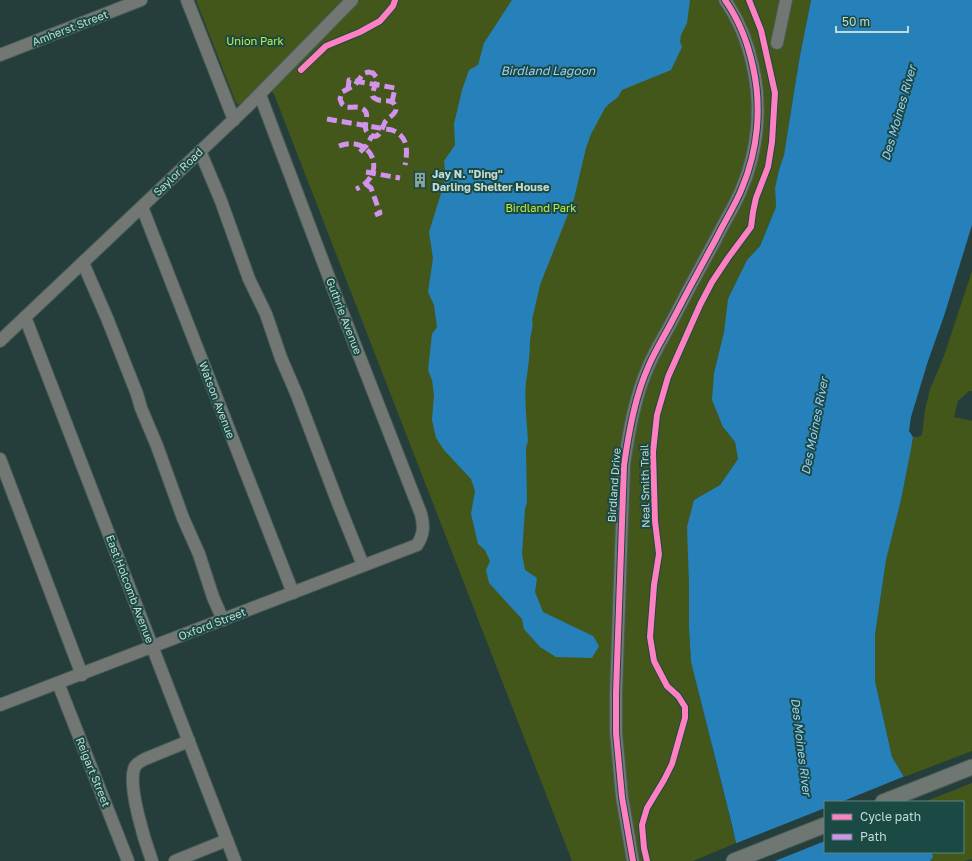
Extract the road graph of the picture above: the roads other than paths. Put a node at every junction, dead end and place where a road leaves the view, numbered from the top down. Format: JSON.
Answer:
{"nodes":[{"id":1,"x":141,"y":0,"type":"edge"},
{"id":2,"x":187,"y":0,"type":"edge"},
{"id":3,"x":352,"y":0,"type":"edge"},
{"id":4,"x":725,"y":0,"type":"edge"},
{"id":5,"x":784,"y":1,"type":"edge"},
{"id":6,"x":777,"y":43,"type":"dead end"},
{"id":7,"x":0,"y":55,"type":"edge"},
{"id":8,"x":260,"y":95,"type":"junction"},
{"id":9,"x":234,"y":120,"type":"junction"},
{"id":10,"x":200,"y":151,"type":"junction"},
{"id":11,"x":142,"y":207,"type":"junction"},
{"id":12,"x":82,"y":263,"type":"junction"},
{"id":13,"x":25,"y":317,"type":"junction"},
{"id":14,"x":0,"y":341,"type":"edge"},
{"id":15,"x":0,"y":460,"type":"edge"},
{"id":16,"x":422,"y":538,"type":"joint"},
{"id":17,"x":363,"y":565,"type":"junction"},
{"id":18,"x":293,"y":593,"type":"junction"},
{"id":19,"x":223,"y":620,"type":"junction"},
{"id":20,"x":152,"y":647,"type":"junction"},
{"id":21,"x":82,"y":675,"type":"junction"},
{"id":22,"x":58,"y":683,"type":"junction"},
{"id":23,"x":0,"y":705,"type":"edge"},
{"id":24,"x":189,"y":741,"type":"junction"},
{"id":25,"x":972,"y":767,"type":"edge"},
{"id":26,"x":886,"y":801,"type":"edge"},
{"id":27,"x":824,"y":825,"type":"edge"},
{"id":28,"x":227,"y":840,"type":"junction"},
{"id":29,"x":128,"y":861,"type":"edge"},
{"id":30,"x":152,"y":861,"type":"edge"},
{"id":31,"x":175,"y":861,"type":"edge"},
{"id":32,"x":235,"y":861,"type":"edge"},
{"id":33,"x":634,"y":861,"type":"edge"},
{"id":34,"x":734,"y":861,"type":"edge"}],
"edges":[{"from":1,"to":7,"type":"street","name":"Amherst Street"},
{"from":2,"to":9,"type":"street"},
{"from":3,"to":8,"type":"street","name":"Saylor Road"},
{"from":4,"to":33,"type":"street","name":"Birdland Drive"},
{"from":5,"to":6,"type":"street"},
{"from":8,"to":9,"type":"street","name":"Saylor Road"},
{"from":8,"to":16,"type":"street","name":"Guthrie Avenue"},
{"from":9,"to":10,"type":"street","name":"Saylor Road"},
{"from":10,"to":11,"type":"street","name":"Saylor Road"},
{"from":10,"to":17,"type":"street"},
{"from":11,"to":12,"type":"street","name":"Saylor Road"},
{"from":11,"to":18,"type":"street","name":"Watson Avenue"},
{"from":12,"to":13,"type":"street","name":"Saylor Road"},
{"from":12,"to":19,"type":"street"},
{"from":13,"to":14,"type":"street","name":"Saylor Road"},
{"from":13,"to":20,"type":"street","name":"East Holcomb Avenue"},
{"from":15,"to":21,"type":"street"},
{"from":16,"to":17,"type":"street","name":"Oxford Street"},
{"from":17,"to":18,"type":"street","name":"Oxford Street"},
{"from":18,"to":19,"type":"street","name":"Oxford Street"},
{"from":19,"to":20,"type":"street","name":"Oxford Street"},
{"from":20,"to":21,"type":"street","name":"Oxford Street"},
{"from":20,"to":24,"type":"street","name":"East Holcomb Avenue"},
{"from":21,"to":22,"type":"street","name":"Oxford Street"},
{"from":22,"to":23,"type":"street","name":"Oxford Street"},
{"from":22,"to":29,"type":"street","name":"Reigart Street"},
{"from":24,"to":28,"type":"street","name":"East Holcomb Avenue"},
{"from":24,"to":30,"type":"street"},
{"from":25,"to":26,"type":"main road"},
{"from":27,"to":34,"type":"main road"},
{"from":28,"to":31,"type":"street"},
{"from":28,"to":32,"type":"street","name":"East Holcomb Avenue"}]}
